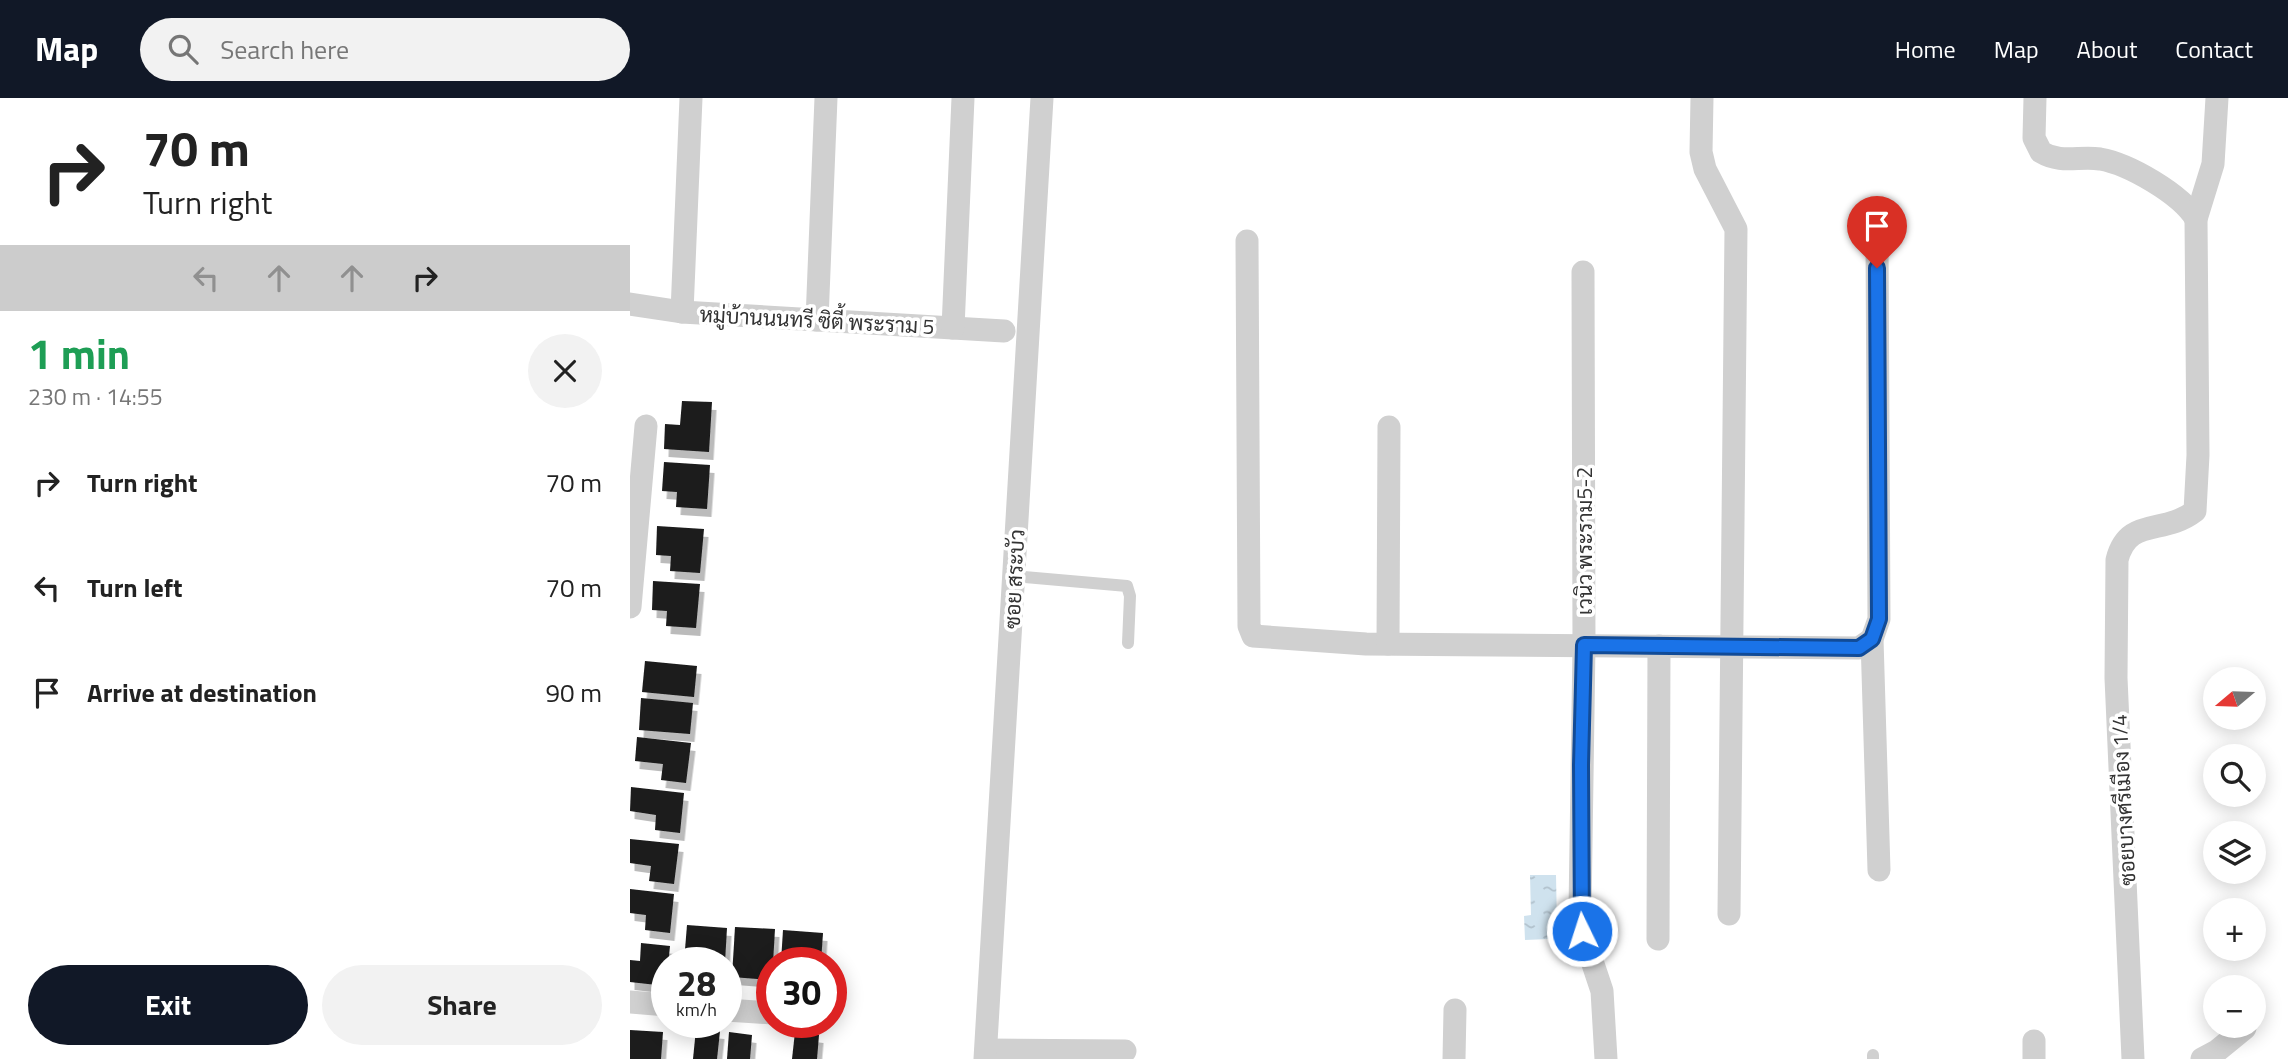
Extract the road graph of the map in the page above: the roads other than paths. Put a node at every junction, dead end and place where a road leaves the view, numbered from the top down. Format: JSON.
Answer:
{"nodes":[{"id":1,"x":691,"y":98,"type":"edge"},
{"id":2,"x":826,"y":98,"type":"edge"},
{"id":3,"x":963,"y":98,"type":"edge"},
{"id":4,"x":1042,"y":98,"type":"edge"},
{"id":5,"x":1702,"y":98,"type":"edge"},
{"id":6,"x":2035,"y":98,"type":"edge"},
{"id":7,"x":2217,"y":98,"type":"edge"},
{"id":8,"x":2196,"y":219,"type":"junction"},
{"id":9,"x":1247,"y":241,"type":"dead end"},
{"id":10,"x":1877,"y":241,"type":"dead end"},
{"id":11,"x":1583,"y":272,"type":"dead end"},
{"id":12,"x":630,"y":304,"type":"edge"},
{"id":13,"x":682,"y":312,"type":"junction"},
{"id":14,"x":817,"y":320,"type":"junction"},
{"id":15,"x":953,"y":328,"type":"junction"},
{"id":16,"x":1004,"y":331,"type":"dead end"},
{"id":17,"x":646,"y":426,"type":"dead end"},
{"id":18,"x":1389,"y":427,"type":"dead end"},
{"id":19,"x":1014,"y":576,"type":"junction"},
{"id":20,"x":630,"y":607,"type":"edge"},
{"id":21,"x":1872,"y":639,"type":"junction"},
{"id":22,"x":1128,"y":643,"type":"dead end"},
{"id":23,"x":1388,"y":644,"type":"junction"},
{"id":24,"x":1584,"y":645,"type":"junction"},
{"id":25,"x":1658,"y":646,"type":"junction"},
{"id":26,"x":1734,"y":647,"type":"junction"},
{"id":27,"x":1879,"y":870,"type":"dead end"},
{"id":28,"x":1729,"y":914,"type":"dead end"},
{"id":29,"x":1658,"y":939,"type":"dead end"},
{"id":30,"x":630,"y":1002,"type":"edge"},
{"id":31,"x":651,"y":1004,"type":"edge"},
{"id":32,"x":1455,"y":1010,"type":"dead end"},
{"id":33,"x":2233,"y":1038,"type":"edge"},
{"id":34,"x":1125,"y":1051,"type":"dead end"},
{"id":35,"x":985,"y":1055,"type":"edge"},
{"id":36,"x":1454,"y":1059,"type":"edge"},
{"id":37,"x":1606,"y":1059,"type":"edge"},
{"id":38,"x":2133,"y":1059,"type":"edge"},
{"id":39,"x":2202,"y":1059,"type":"edge"}],
"edges":[{"from":1,"to":13,"type":"street"},
{"from":2,"to":14,"type":"street"},
{"from":3,"to":15,"type":"street"},
{"from":4,"to":19,"type":"street","name":"ซอย สระบัว"},
{"from":5,"to":26,"type":"street"},
{"from":6,"to":8,"type":"street"},
{"from":7,"to":8,"type":"street"},
{"from":8,"to":38,"type":"street","name":"ซอยบางศรีเมือง 1/4"},
{"from":9,"to":23,"type":"street"},
{"from":10,"to":21,"type":"street"},
{"from":11,"to":24,"type":"street","name":"เวนิว พระราม5-2"},
{"from":12,"to":13,"type":"street","name":"หมู่บ้านนนทรี ซิตี้ พระราม 5"},
{"from":13,"to":14,"type":"street","name":"หมู่บ้านนนทรี ซิตี้ พระราม 5"},
{"from":14,"to":15,"type":"street","name":"หมู่บ้านนนทรี ซิตี้ พระราม 5"},
{"from":15,"to":16,"type":"street","name":"หมู่บ้านนนทรี ซิตี้ พระราม 5"},
{"from":17,"to":20,"type":"street"},
{"from":18,"to":23,"type":"street"},
{"from":19,"to":22,"type":"lane"},
{"from":19,"to":35,"type":"street","name":"ซอย สระบัว"},
{"from":21,"to":26,"type":"street"},
{"from":21,"to":27,"type":"street"},
{"from":23,"to":24,"type":"street"},
{"from":24,"to":25,"type":"street"},
{"from":24,"to":37,"type":"street","name":"เวนิว พระราม5-2"},
{"from":25,"to":26,"type":"street"},
{"from":25,"to":29,"type":"street"},
{"from":26,"to":28,"type":"street"},
{"from":30,"to":31,"type":"street"},
{"from":32,"to":36,"type":"street"},
{"from":33,"to":39,"type":"street"},
{"from":34,"to":35,"type":"street"}]}
